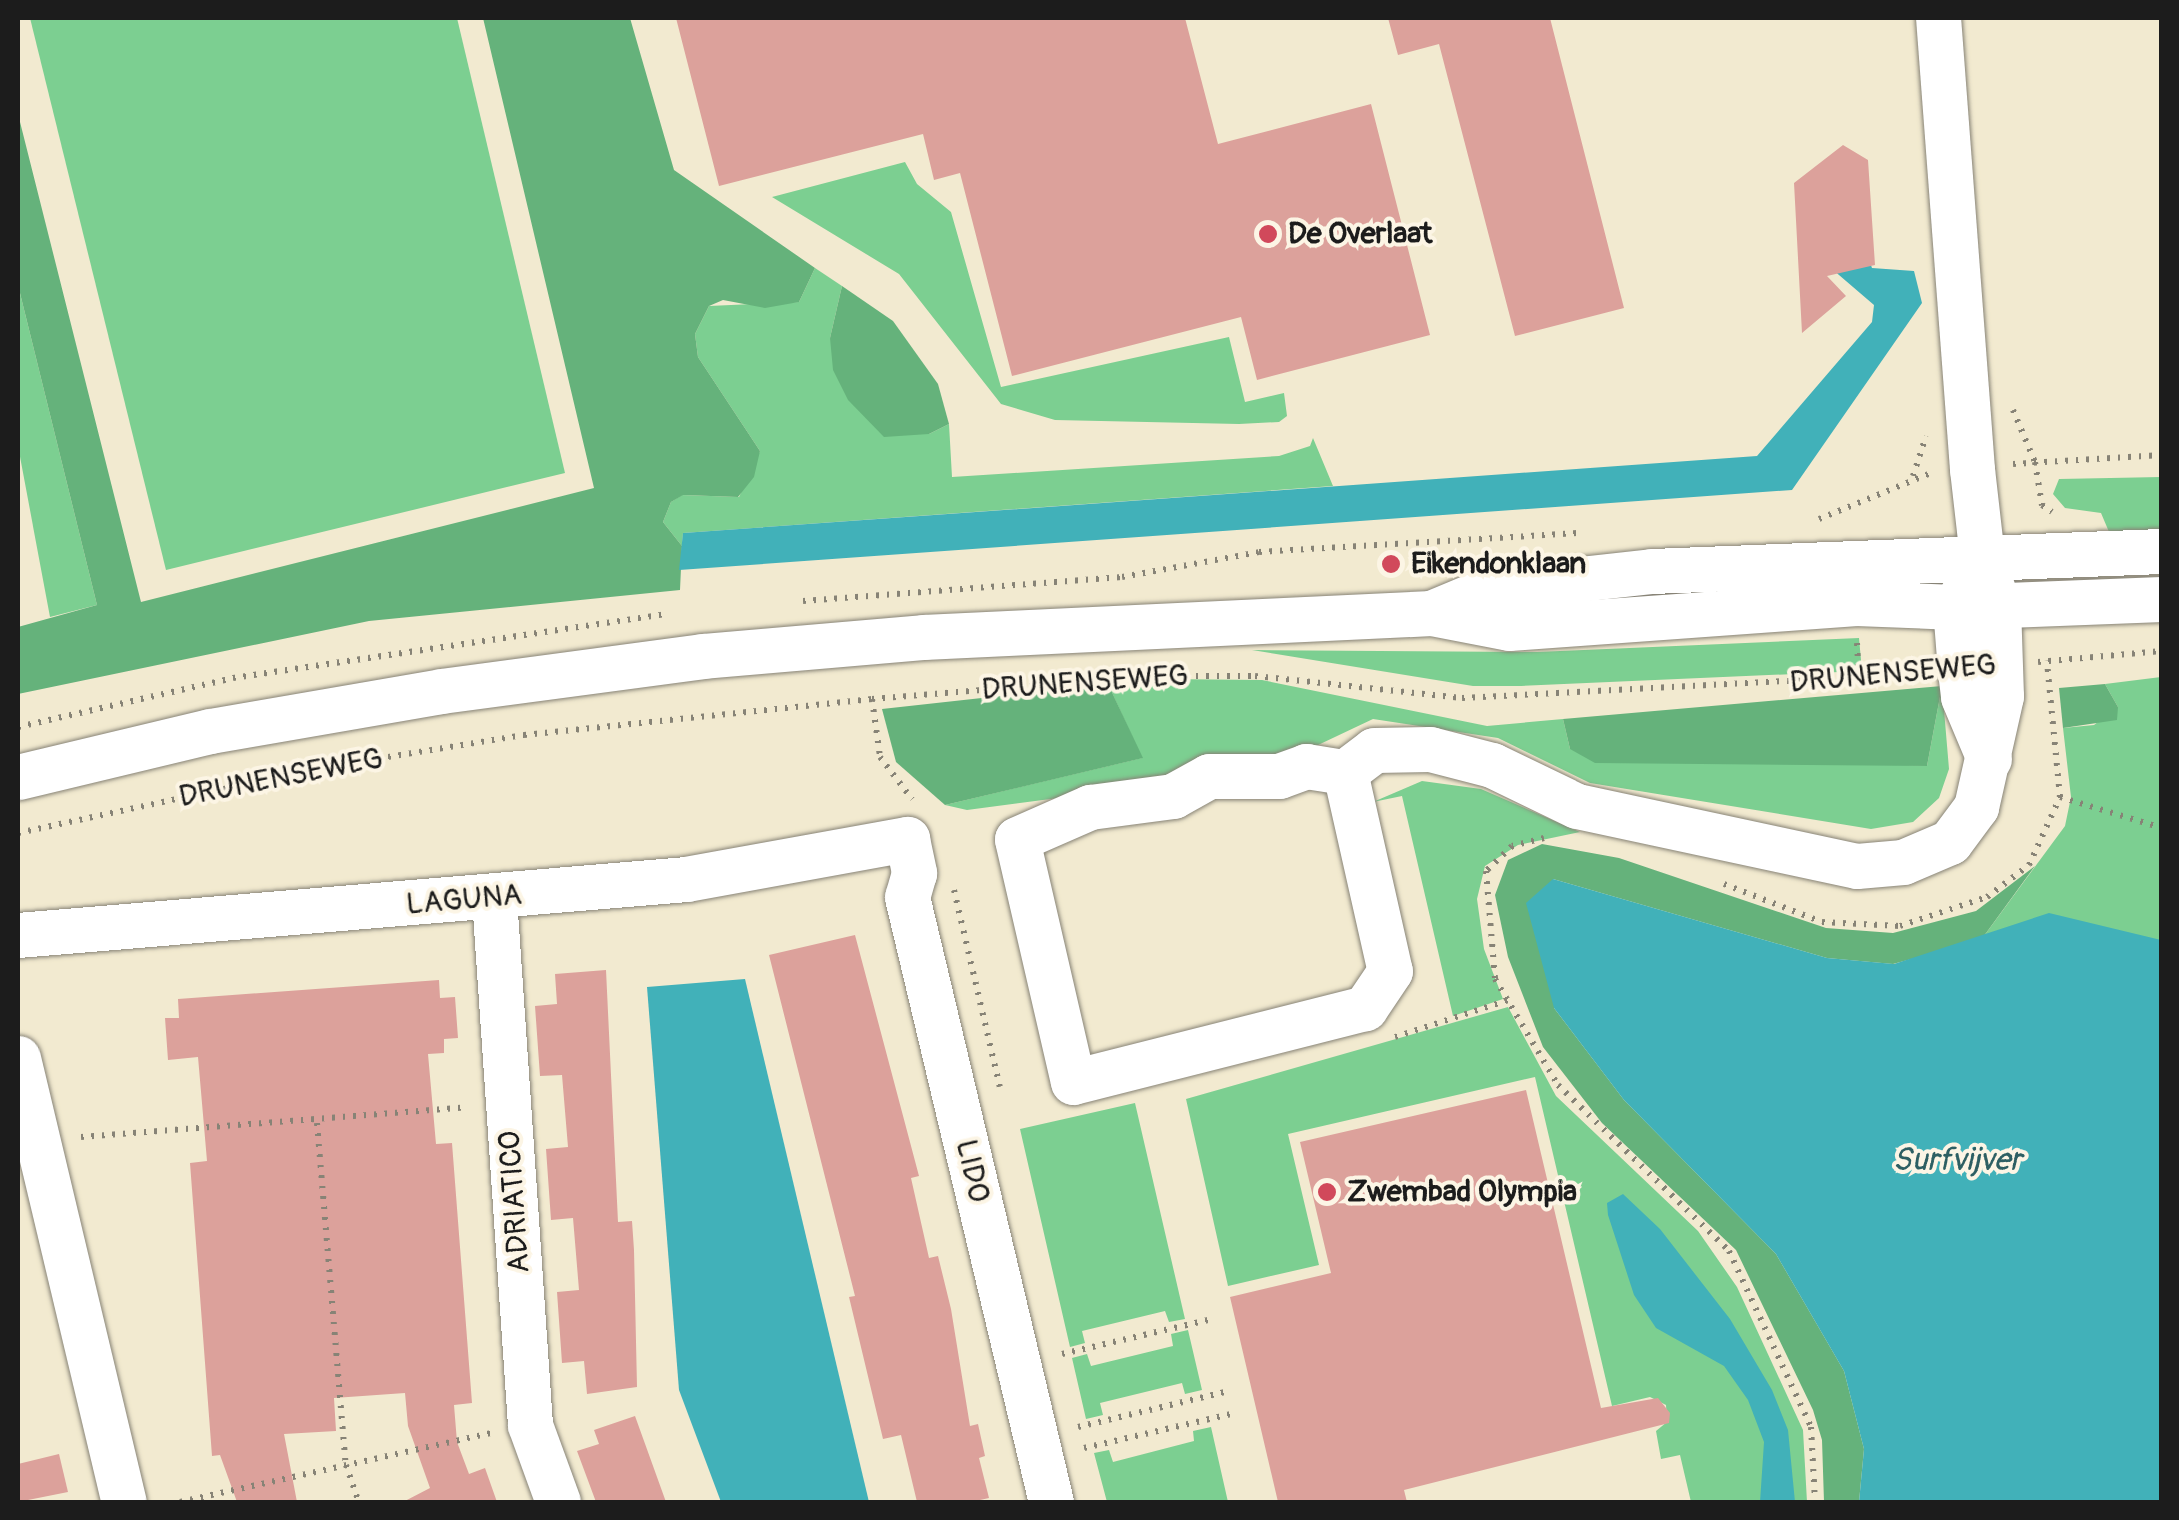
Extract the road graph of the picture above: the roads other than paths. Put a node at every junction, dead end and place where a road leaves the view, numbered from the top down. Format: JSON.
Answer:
{"nodes":[{"id":1,"x":1939,"y":18,"type":"edge"},
{"id":2,"x":2162,"y":551,"type":"edge"},
{"id":3,"x":1982,"y":557,"type":"junction"},
{"id":4,"x":2162,"y":599,"type":"edge"},
{"id":5,"x":1977,"y":606,"type":"junction"},
{"id":6,"x":1432,"y":613,"type":"junction"},
{"id":7,"x":1345,"y":772,"type":"junction"},
{"id":8,"x":18,"y":777,"type":"edge"},
{"id":9,"x":907,"y":839,"type":"joint"},
{"id":10,"x":494,"y":898,"type":"junction"},
{"id":11,"x":18,"y":934,"type":"edge"},
{"id":12,"x":18,"y":1058,"type":"edge"},
{"id":13,"x":124,"y":1502,"type":"edge"},
{"id":14,"x":558,"y":1502,"type":"edge"},
{"id":15,"x":1051,"y":1502,"type":"edge"}],
"edges":[{"from":1,"to":3,"type":"street"},
{"from":2,"to":3,"type":"street","name":"DRUNENSEWEG"},
{"from":3,"to":5,"type":"street"},
{"from":3,"to":6,"type":"street","name":"DRUNENSEWEG"},
{"from":4,"to":5,"type":"street","name":"DRUNENSEWEG"},
{"from":5,"to":6,"type":"street","name":"DRUNENSEWEG"},
{"from":5,"to":7,"type":"street"},
{"from":6,"to":8,"type":"street","name":"DRUNENSEWEG"},
{"from":7,"to":7,"type":"street"},
{"from":9,"to":10,"type":"street","name":"LAGUNA"},
{"from":9,"to":15,"type":"street","name":"LIDO"},
{"from":10,"to":11,"type":"street","name":"LAGUNA"},
{"from":10,"to":14,"type":"street","name":"ADRIATICO"},
{"from":12,"to":13,"type":"street"}]}
